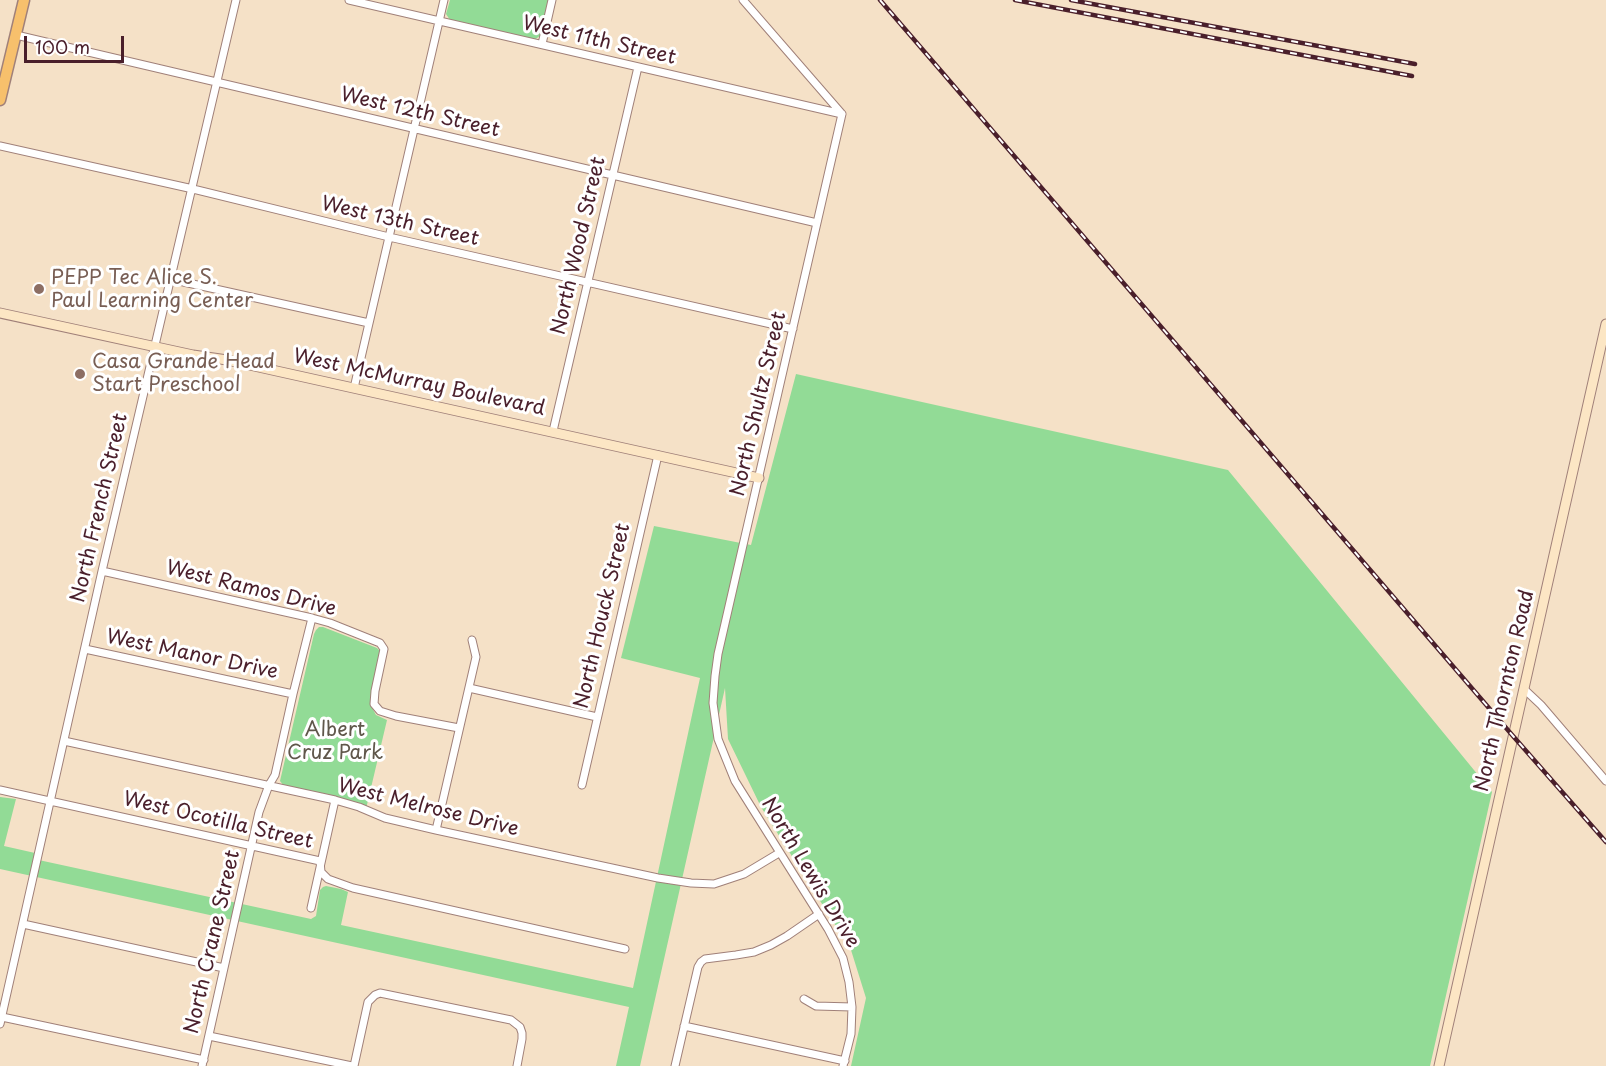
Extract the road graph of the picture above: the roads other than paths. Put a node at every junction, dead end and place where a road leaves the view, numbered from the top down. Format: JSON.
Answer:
{"nodes":[{"id":1,"x":24,"y":0,"type":"edge"},
{"id":2,"x":236,"y":0,"type":"edge"},
{"id":3,"x":349,"y":0,"type":"edge"},
{"id":4,"x":444,"y":0,"type":"edge"},
{"id":5,"x":552,"y":0,"type":"edge"},
{"id":6,"x":743,"y":0,"type":"edge"},
{"id":7,"x":439,"y":21,"type":"junction"},
{"id":8,"x":16,"y":35,"type":"junction"},
{"id":9,"x":542,"y":44,"type":"junction"},
{"id":10,"x":638,"y":67,"type":"junction"},
{"id":11,"x":217,"y":82,"type":"junction"},
{"id":12,"x":0,"y":100,"type":"edge"},
{"id":13,"x":842,"y":114,"type":"junction"},
{"id":14,"x":414,"y":129,"type":"junction"},
{"id":15,"x":0,"y":146,"type":"edge"},
{"id":16,"x":613,"y":175,"type":"junction"},
{"id":17,"x":193,"y":189,"type":"junction"},
{"id":18,"x":817,"y":223,"type":"junction"},
{"id":19,"x":389,"y":237,"type":"junction"},
{"id":20,"x":170,"y":279,"type":"junction"},
{"id":21,"x":588,"y":282,"type":"junction"},
{"id":22,"x":0,"y":313,"type":"edge"},
{"id":23,"x":369,"y":323,"type":"junction"},
{"id":24,"x":1606,"y":324,"type":"edge"},
{"id":25,"x":793,"y":329,"type":"junction"},
{"id":26,"x":155,"y":346,"type":"junction"},
{"id":27,"x":354,"y":388,"type":"junction"},
{"id":28,"x":553,"y":431,"type":"junction"},
{"id":29,"x":658,"y":455,"type":"junction"},
{"id":30,"x":759,"y":478,"type":"junction"},
{"id":31,"x":102,"y":572,"type":"junction"},
{"id":32,"x":312,"y":618,"type":"junction"},
{"id":33,"x":472,"y":640,"type":"dead end"},
{"id":34,"x":84,"y":650,"type":"junction"},
{"id":35,"x":469,"y":688,"type":"junction"},
{"id":36,"x":1524,"y":689,"type":"junction"},
{"id":37,"x":293,"y":694,"type":"junction"},
{"id":38,"x":713,"y":703,"type":"joint"},
{"id":39,"x":597,"y":717,"type":"junction"},
{"id":40,"x":459,"y":728,"type":"junction"},
{"id":41,"x":64,"y":741,"type":"junction"},
{"id":42,"x":1606,"y":781,"type":"edge"},
{"id":43,"x":582,"y":785,"type":"dead end"},
{"id":44,"x":269,"y":786,"type":"junction"},
{"id":45,"x":0,"y":790,"type":"edge"},
{"id":46,"x":51,"y":800,"type":"junction"},
{"id":47,"x":335,"y":800,"type":"junction"},
{"id":48,"x":436,"y":830,"type":"junction"},
{"id":49,"x":252,"y":846,"type":"junction"},
{"id":50,"x":779,"y":853,"type":"junction"},
{"id":51,"x":320,"y":861,"type":"junction"},
{"id":52,"x":311,"y":908,"type":"dead end"},
{"id":53,"x":819,"y":914,"type":"junction"},
{"id":54,"x":23,"y":924,"type":"junction"},
{"id":55,"x":625,"y":949,"type":"dead end"},
{"id":56,"x":224,"y":968,"type":"junction"},
{"id":57,"x":804,"y":999,"type":"dead end"},
{"id":58,"x":852,"y":1008,"type":"junction"},
{"id":59,"x":1,"y":1021,"type":"edge"},
{"id":60,"x":684,"y":1026,"type":"junction"},
{"id":61,"x":209,"y":1036,"type":"junction"},
{"id":62,"x":203,"y":1063,"type":"edge"},
{"id":63,"x":844,"y":1064,"type":"edge"},
{"id":64,"x":517,"y":1065,"type":"edge"},
{"id":65,"x":353,"y":1066,"type":"edge"},
{"id":66,"x":526,"y":1066,"type":"edge"},
{"id":67,"x":675,"y":1066,"type":"edge"},
{"id":68,"x":1439,"y":1066,"type":"edge"}],
"edges":[{"from":1,"to":8,"type":"main road"},
{"from":2,"to":11,"type":"street","name":"North French Street"},
{"from":3,"to":7,"type":"street","name":"West 11th Street"},
{"from":4,"to":7,"type":"street"},
{"from":5,"to":9,"type":"street"},
{"from":6,"to":13,"type":"street"},
{"from":7,"to":9,"type":"street","name":"West 11th Street"},
{"from":7,"to":14,"type":"street"},
{"from":8,"to":11,"type":"street","name":"West 12th Street"},
{"from":8,"to":12,"type":"main road"},
{"from":9,"to":10,"type":"street","name":"West 11th Street"},
{"from":10,"to":13,"type":"street","name":"West 11th Street"},
{"from":10,"to":16,"type":"street","name":"North Wood Street"},
{"from":11,"to":14,"type":"street","name":"West 12th Street"},
{"from":11,"to":17,"type":"street","name":"North French Street"},
{"from":13,"to":18,"type":"street","name":"North Shultz Street"},
{"from":14,"to":16,"type":"street","name":"West 12th Street"},
{"from":14,"to":19,"type":"street"},
{"from":15,"to":17,"type":"street","name":"West 13th Street"},
{"from":16,"to":18,"type":"street","name":"West 12th Street"},
{"from":16,"to":21,"type":"street","name":"North Wood Street"},
{"from":17,"to":19,"type":"street","name":"West 13th Street"},
{"from":17,"to":20,"type":"street","name":"North French Street"},
{"from":18,"to":25,"type":"street","name":"North Shultz Street"},
{"from":19,"to":21,"type":"street","name":"West 13th Street"},
{"from":19,"to":23,"type":"street"},
{"from":20,"to":23,"type":"street"},
{"from":20,"to":26,"type":"street","name":"North French Street"},
{"from":21,"to":25,"type":"street","name":"West 13th Street"},
{"from":21,"to":28,"type":"street","name":"North Wood Street"},
{"from":22,"to":26,"type":"street","name":"West McMurray Boulevard"},
{"from":23,"to":27,"type":"street"},
{"from":24,"to":36,"type":"street","name":"North Thornton Road"},
{"from":25,"to":30,"type":"street","name":"North Shultz Street"},
{"from":26,"to":27,"type":"street","name":"West McMurray Boulevard"},
{"from":26,"to":31,"type":"street","name":"North French Street"},
{"from":27,"to":28,"type":"street","name":"West McMurray Boulevard"},
{"from":28,"to":29,"type":"street","name":"West McMurray Boulevard"},
{"from":29,"to":30,"type":"street","name":"West McMurray Boulevard"},
{"from":29,"to":39,"type":"street","name":"North Houck Street"},
{"from":30,"to":38,"type":"street","name":"North Shultz Street"},
{"from":31,"to":32,"type":"street","name":"West Ramos Drive"},
{"from":31,"to":34,"type":"street","name":"North French Street"},
{"from":32,"to":37,"type":"street","name":"North Crane Street"},
{"from":32,"to":40,"type":"street","name":"West Ramos Drive"},
{"from":33,"to":35,"type":"street"},
{"from":34,"to":37,"type":"street","name":"West Manor Drive"},
{"from":34,"to":41,"type":"street","name":"North French Street"},
{"from":35,"to":39,"type":"street"},
{"from":35,"to":40,"type":"street"},
{"from":36,"to":42,"type":"street"},
{"from":36,"to":68,"type":"street","name":"North Thornton Road"},
{"from":37,"to":44,"type":"street","name":"North Crane Street"},
{"from":38,"to":50,"type":"street","name":"North Lewis Drive"},
{"from":39,"to":43,"type":"street","name":"North Houck Street"},
{"from":40,"to":48,"type":"street"},
{"from":41,"to":44,"type":"street","name":"West Melrose Drive"},
{"from":41,"to":46,"type":"street","name":"North French Street"},
{"from":44,"to":47,"type":"street","name":"West Melrose Drive"},
{"from":44,"to":49,"type":"street","name":"North Crane Street"},
{"from":45,"to":46,"type":"street","name":"West Ocotilla Street"},
{"from":46,"to":49,"type":"street","name":"West Ocotilla Street"},
{"from":46,"to":54,"type":"street","name":"North French Street"},
{"from":47,"to":48,"type":"street","name":"West Melrose Drive"},
{"from":47,"to":51,"type":"street"},
{"from":48,"to":50,"type":"street","name":"West Melrose Drive"},
{"from":49,"to":51,"type":"street","name":"West Ocotilla Street"},
{"from":49,"to":56,"type":"street","name":"North Crane Street"},
{"from":50,"to":53,"type":"street","name":"North Lewis Drive"},
{"from":51,"to":52,"type":"street"},
{"from":51,"to":55,"type":"street","name":"West Ocotilla Street"},
{"from":53,"to":58,"type":"street","name":"North Lewis Drive"},
{"from":53,"to":60,"type":"street"},
{"from":54,"to":56,"type":"street"},
{"from":54,"to":59,"type":"street","name":"North French Street"},
{"from":56,"to":61,"type":"street","name":"North Crane Street"},
{"from":57,"to":58,"type":"street"},
{"from":58,"to":63,"type":"street","name":"North Lewis Drive"},
{"from":59,"to":62,"type":"street"},
{"from":60,"to":63,"type":"street"},
{"from":60,"to":67,"type":"street"},
{"from":61,"to":62,"type":"street","name":"North Crane Street"},
{"from":61,"to":65,"type":"street"},
{"from":64,"to":65,"type":"street"},
{"from":64,"to":66,"type":"street"}]}
